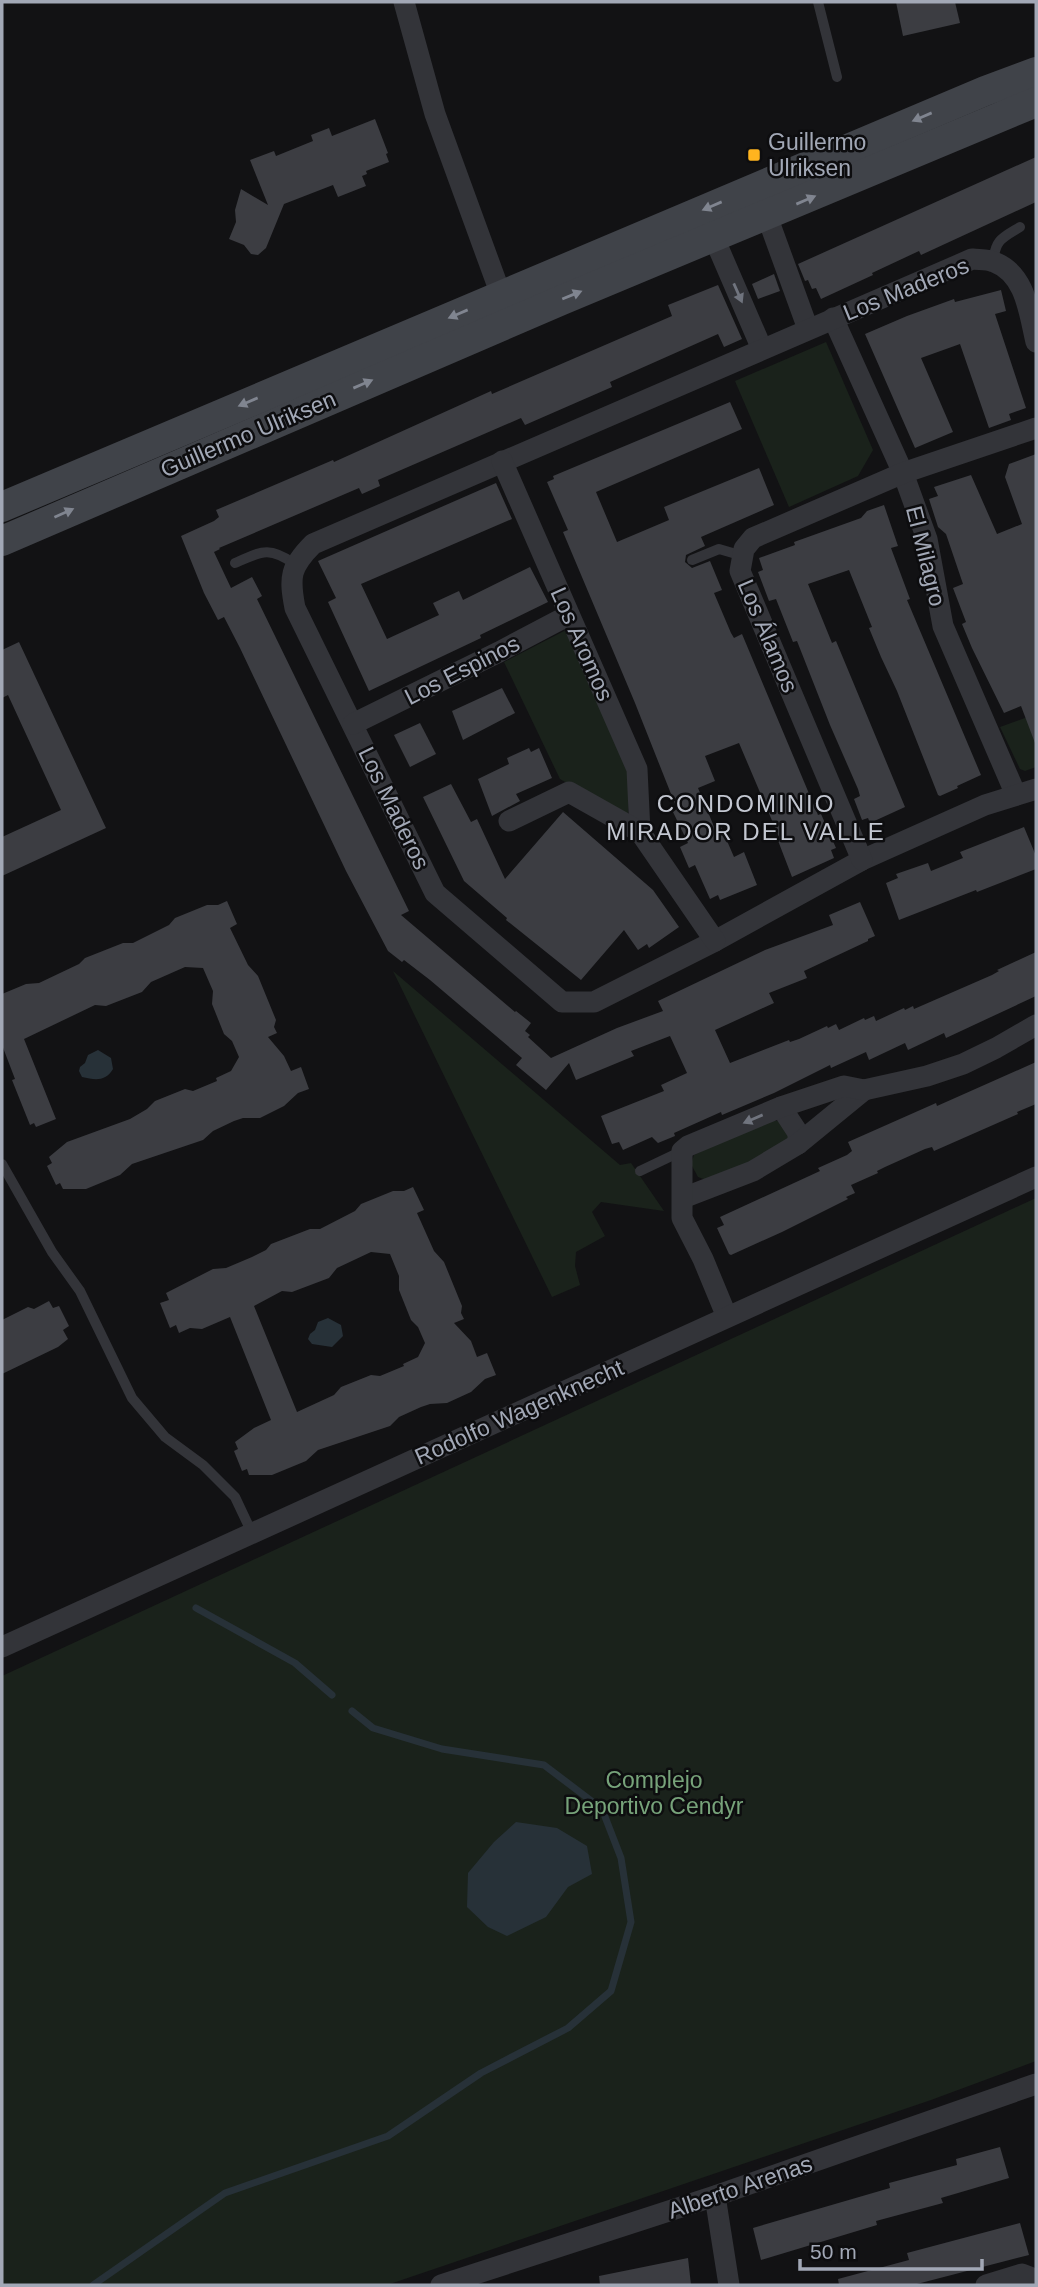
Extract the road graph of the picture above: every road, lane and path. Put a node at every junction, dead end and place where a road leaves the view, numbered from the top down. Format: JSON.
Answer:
{"nodes":[{"id":1,"x":404,"y":2,"type":"edge"},
{"id":2,"x":818,"y":2,"type":"edge"},
{"id":3,"x":1036,"y":72,"type":"edge"},
{"id":4,"x":837,"y":77,"type":"dead end"},
{"id":5,"x":1036,"y":102,"type":"edge"},
{"id":6,"x":767,"y":216,"type":"junction"},
{"id":7,"x":1020,"y":227,"type":"dead end"},
{"id":8,"x":714,"y":238,"type":"junction"},
{"id":9,"x":993,"y":261,"type":"junction"},
{"id":10,"x":501,"y":295,"type":"junction"},
{"id":11,"x":833,"y":318,"type":"junction"},
{"id":12,"x":808,"y":329,"type":"junction"},
{"id":13,"x":1036,"y":342,"type":"edge"},
{"id":14,"x":762,"y":349,"type":"junction"},
{"id":15,"x":1036,"y":428,"type":"edge"},
{"id":16,"x":502,"y":461,"type":"junction"},
{"id":17,"x":903,"y":473,"type":"junction"},
{"id":18,"x":2,"y":507,"type":"edge"},
{"id":19,"x":2,"y":541,"type":"edge"},
{"id":20,"x":743,"y":556,"type":"junction"},
{"id":21,"x":692,"y":559,"type":"dead end"},
{"id":22,"x":235,"y":562,"type":"dead end"},
{"id":23,"x":295,"y":564,"type":"junction"},
{"id":24,"x":569,"y":615,"type":"junction"},
{"id":25,"x":353,"y":724,"type":"junction"},
{"id":26,"x":1026,"y":792,"type":"edge"},
{"id":27,"x":509,"y":821,"type":"dead end"},
{"id":28,"x":640,"y":832,"type":"junction"},
{"id":29,"x":862,"y":860,"type":"junction"},
{"id":30,"x":715,"y":941,"type":"junction"},
{"id":31,"x":1036,"y":1025,"type":"edge"},
{"id":32,"x":864,"y":1090,"type":"junction"},
{"id":33,"x":781,"y":1107,"type":"junction"},
{"id":34,"x":798,"y":1144,"type":"junction"},
{"id":35,"x":682,"y":1151,"type":"junction"},
{"id":36,"x":2,"y":1164,"type":"edge"},
{"id":37,"x":640,"y":1171,"type":"dead end"},
{"id":38,"x":1036,"y":1177,"type":"edge"},
{"id":39,"x":683,"y":1198,"type":"junction"},
{"id":40,"x":727,"y":1317,"type":"junction"},
{"id":41,"x":252,"y":1533,"type":"junction"},
{"id":42,"x":2,"y":1647,"type":"edge"},
{"id":43,"x":1036,"y":2084,"type":"edge"},
{"id":44,"x":715,"y":2196,"type":"junction"},
{"id":45,"x":1036,"y":2281,"type":"edge"},
{"id":46,"x":441,"y":2285,"type":"edge"},
{"id":47,"x":729,"y":2285,"type":"edge"},
{"id":48,"x":986,"y":2285,"type":"edge"}],
"edges":[{"from":1,"to":10,"type":"street"},
{"from":2,"to":4,"type":"lane"},
{"from":3,"to":10,"type":"main road","name":"Guillermo Ulriksen","one_way":true},
{"from":6,"to":5,"type":"main road","name":"Guillermo Ulriksen","one_way":true},
{"from":6,"to":8,"type":"main road","name":"Guillermo Ulriksen"},
{"from":6,"to":12,"type":"street"},
{"from":7,"to":9,"type":"lane"},
{"from":8,"to":14,"type":"street","one_way":true},
{"from":19,"to":8,"type":"main road","name":"Guillermo Ulriksen","one_way":true},
{"from":9,"to":11,"type":"street","name":"Los Maderos"},
{"from":9,"to":13,"type":"street","name":"Los Maderos"},
{"from":10,"to":18,"type":"main road","name":"Guillermo Ulriksen","one_way":true},
{"from":11,"to":12,"type":"street","name":"Los Maderos"},
{"from":11,"to":17,"type":"street","name":"El Milagro"},
{"from":12,"to":14,"type":"street","name":"Los Maderos"},
{"from":14,"to":16,"type":"street","name":"Los Maderos"},
{"from":15,"to":17,"type":"street","name":"Los Álamos"},
{"from":16,"to":23,"type":"street","name":"Los Maderos"},
{"from":16,"to":24,"type":"street","name":"Los Aromos"},
{"from":17,"to":20,"type":"street","name":"Los Álamos"},
{"from":17,"to":26,"type":"street","name":"El Milagro"},
{"from":20,"to":21,"type":"lane"},
{"from":20,"to":29,"type":"street","name":"Los Álamos"},
{"from":22,"to":23,"type":"lane"},
{"from":23,"to":25,"type":"street","name":"Los Maderos"},
{"from":24,"to":25,"type":"street","name":"Los Espinos"},
{"from":24,"to":28,"type":"street","name":"Los Aromos"},
{"from":25,"to":30,"type":"street","name":"Los Maderos"},
{"from":26,"to":29,"type":"street","name":"Los Maderos"},
{"from":27,"to":28,"type":"street"},
{"from":28,"to":30,"type":"street"},
{"from":29,"to":30,"type":"street","name":"Los Maderos"},
{"from":31,"to":32,"type":"street"},
{"from":32,"to":33,"type":"street"},
{"from":32,"to":34,"type":"street"},
{"from":33,"to":34,"type":"street"},
{"from":33,"to":35,"type":"street","one_way":true},
{"from":34,"to":39,"type":"street"},
{"from":35,"to":37,"type":"lane"},
{"from":35,"to":39,"type":"street"},
{"from":36,"to":41,"type":"lane"},
{"from":38,"to":40,"type":"street","name":"Rodolfo Wagenknecht"},
{"from":39,"to":40,"type":"street"},
{"from":40,"to":41,"type":"street","name":"Rodolfo Wagenknecht"},
{"from":41,"to":42,"type":"street","name":"Rodolfo Wagenknecht"},
{"from":43,"to":44,"type":"street","name":"Alberto Arenas"},
{"from":44,"to":46,"type":"street","name":"Alberto Arenas"},
{"from":44,"to":47,"type":"street"},
{"from":45,"to":48,"type":"street"}]}
